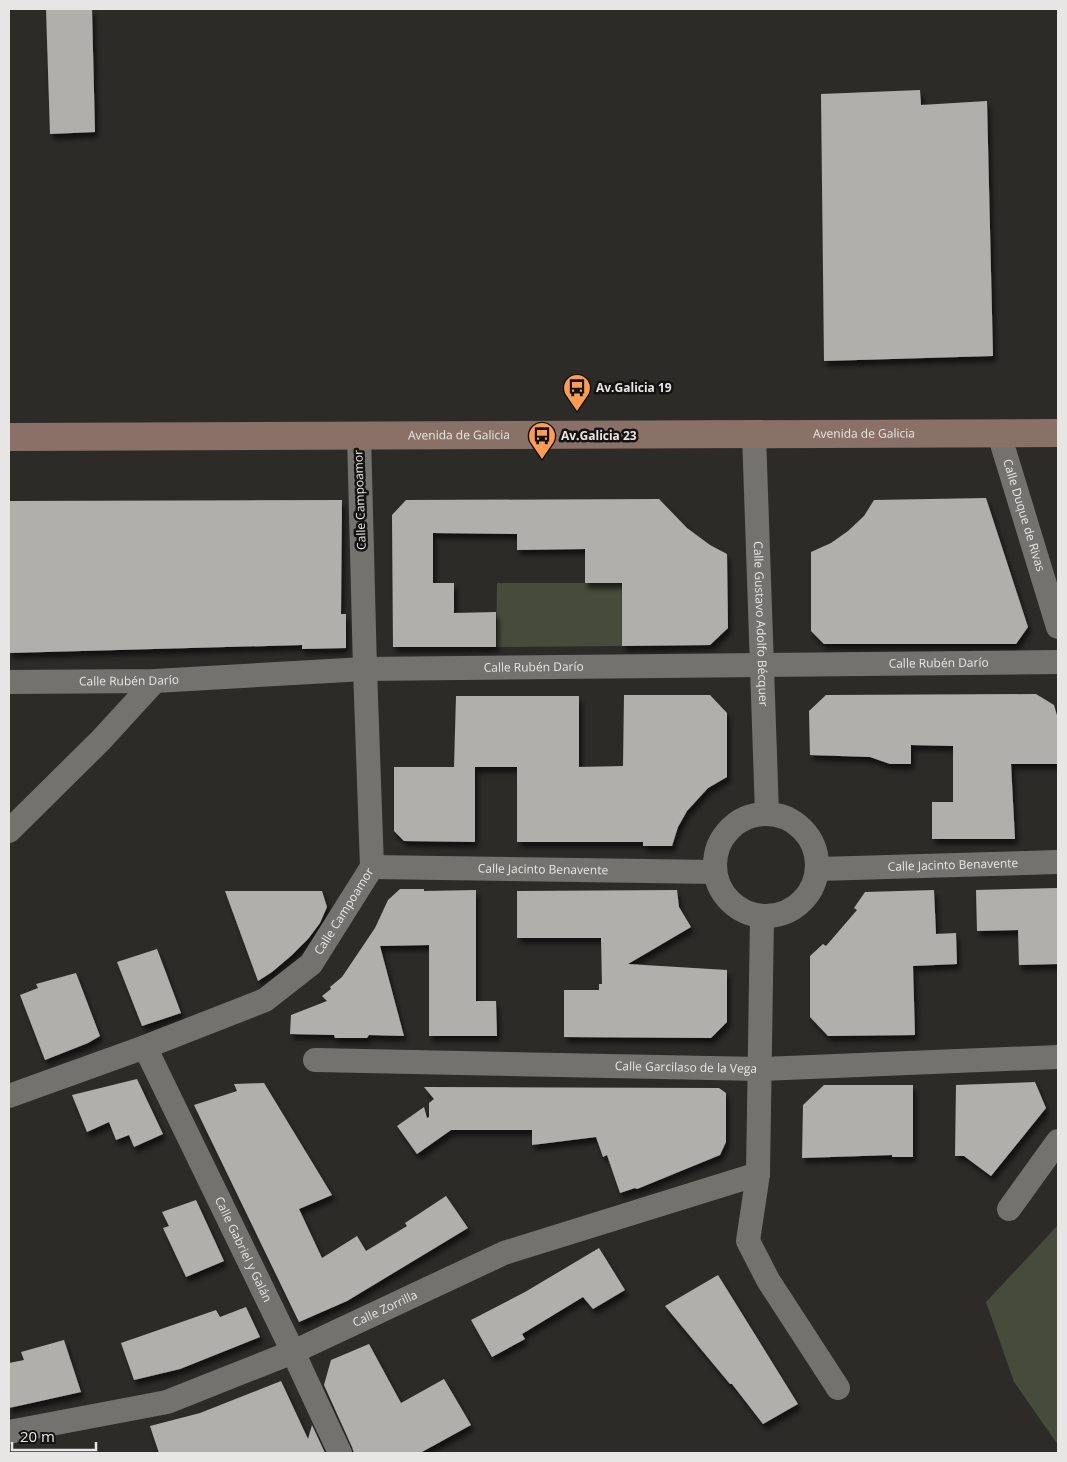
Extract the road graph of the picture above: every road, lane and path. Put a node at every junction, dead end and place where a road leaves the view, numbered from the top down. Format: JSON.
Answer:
{"nodes":[{"id":1,"x":1058,"y":433,"type":"edge"},
{"id":2,"x":754,"y":434,"type":"junction"},
{"id":3,"x":999,"y":434,"type":"junction"},
{"id":4,"x":359,"y":435,"type":"junction"},
{"id":5,"x":9,"y":437,"type":"edge"},
{"id":6,"x":1058,"y":627,"type":"edge"},
{"id":7,"x":1058,"y":662,"type":"edge"},
{"id":8,"x":762,"y":665,"type":"junction"},
{"id":9,"x":365,"y":670,"type":"junction"},
{"id":10,"x":155,"y":681,"type":"junction"},
{"id":11,"x":9,"y":682,"type":"edge"},
{"id":12,"x":767,"y":813,"type":"junction"},
{"id":13,"x":9,"y":831,"type":"edge"},
{"id":14,"x":1058,"y":862,"type":"edge"},
{"id":15,"x":372,"y":867,"type":"junction"},
{"id":16,"x":818,"y":869,"type":"junction"},
{"id":17,"x":715,"y":872,"type":"junction"},
{"id":18,"x":762,"y":916,"type":"junction"},
{"id":19,"x":145,"y":1047,"type":"junction"},
{"id":20,"x":1058,"y":1057,"type":"edge"},
{"id":21,"x":315,"y":1060,"type":"dead end"},
{"id":22,"x":760,"y":1069,"type":"junction"},
{"id":23,"x":9,"y":1096,"type":"edge"},
{"id":24,"x":1058,"y":1141,"type":"edge"},
{"id":25,"x":758,"y":1174,"type":"junction"},
{"id":26,"x":1009,"y":1209,"type":"dead end"},
{"id":27,"x":293,"y":1352,"type":"junction"},
{"id":28,"x":838,"y":1388,"type":"dead end"},
{"id":29,"x":9,"y":1432,"type":"edge"},
{"id":30,"x":340,"y":1453,"type":"edge"}],
"edges":[{"from":1,"to":3,"type":"main road","name":"Avenida de Galicia"},
{"from":2,"to":3,"type":"main road","name":"Avenida de Galicia"},
{"from":2,"to":4,"type":"main road","name":"Avenida de Galicia"},
{"from":2,"to":8,"type":"street","name":"Calle Gustavo Adolfo Bécquer"},
{"from":3,"to":6,"type":"street","name":"Calle Duque de Rivas"},
{"from":4,"to":5,"type":"main road","name":"Avenida de Galicia"},
{"from":4,"to":9,"type":"street","name":"Calle Campoamor"},
{"from":7,"to":8,"type":"street","name":"Calle Rubén Darío"},
{"from":8,"to":9,"type":"street","name":"Calle Rubén Darío"},
{"from":8,"to":12,"type":"street","name":"Calle Gustavo Adolfo Bécquer"},
{"from":9,"to":10,"type":"street","name":"Calle Rubén Darío"},
{"from":9,"to":15,"type":"street","name":"Calle Campoamor"},
{"from":10,"to":11,"type":"street","name":"Calle Rubén Darío"},
{"from":10,"to":13,"type":"street"},
{"from":12,"to":16,"type":"street"},
{"from":12,"to":17,"type":"street"},
{"from":14,"to":16,"type":"street","name":"Calle Jacinto Benavente"},
{"from":15,"to":17,"type":"street","name":"Calle Jacinto Benavente"},
{"from":15,"to":19,"type":"street","name":"Calle Campoamor"},
{"from":16,"to":18,"type":"street"},
{"from":17,"to":18,"type":"street"},
{"from":18,"to":22,"type":"street"},
{"from":19,"to":23,"type":"street","name":"Calle Campoamor"},
{"from":19,"to":27,"type":"street","name":"Calle Gabriel y Galán"},
{"from":20,"to":22,"type":"street","name":"Calle Garcilaso de la Vega"},
{"from":21,"to":22,"type":"street","name":"Calle Garcilaso de la Vega"},
{"from":22,"to":25,"type":"street"},
{"from":24,"to":26,"type":"street"},
{"from":25,"to":27,"type":"street","name":"Calle Zorrilla"},
{"from":25,"to":28,"type":"street"},
{"from":27,"to":29,"type":"street","name":"Calle Zorrilla"},
{"from":27,"to":30,"type":"street","name":"Calle Gabriel y Galán"}]}
